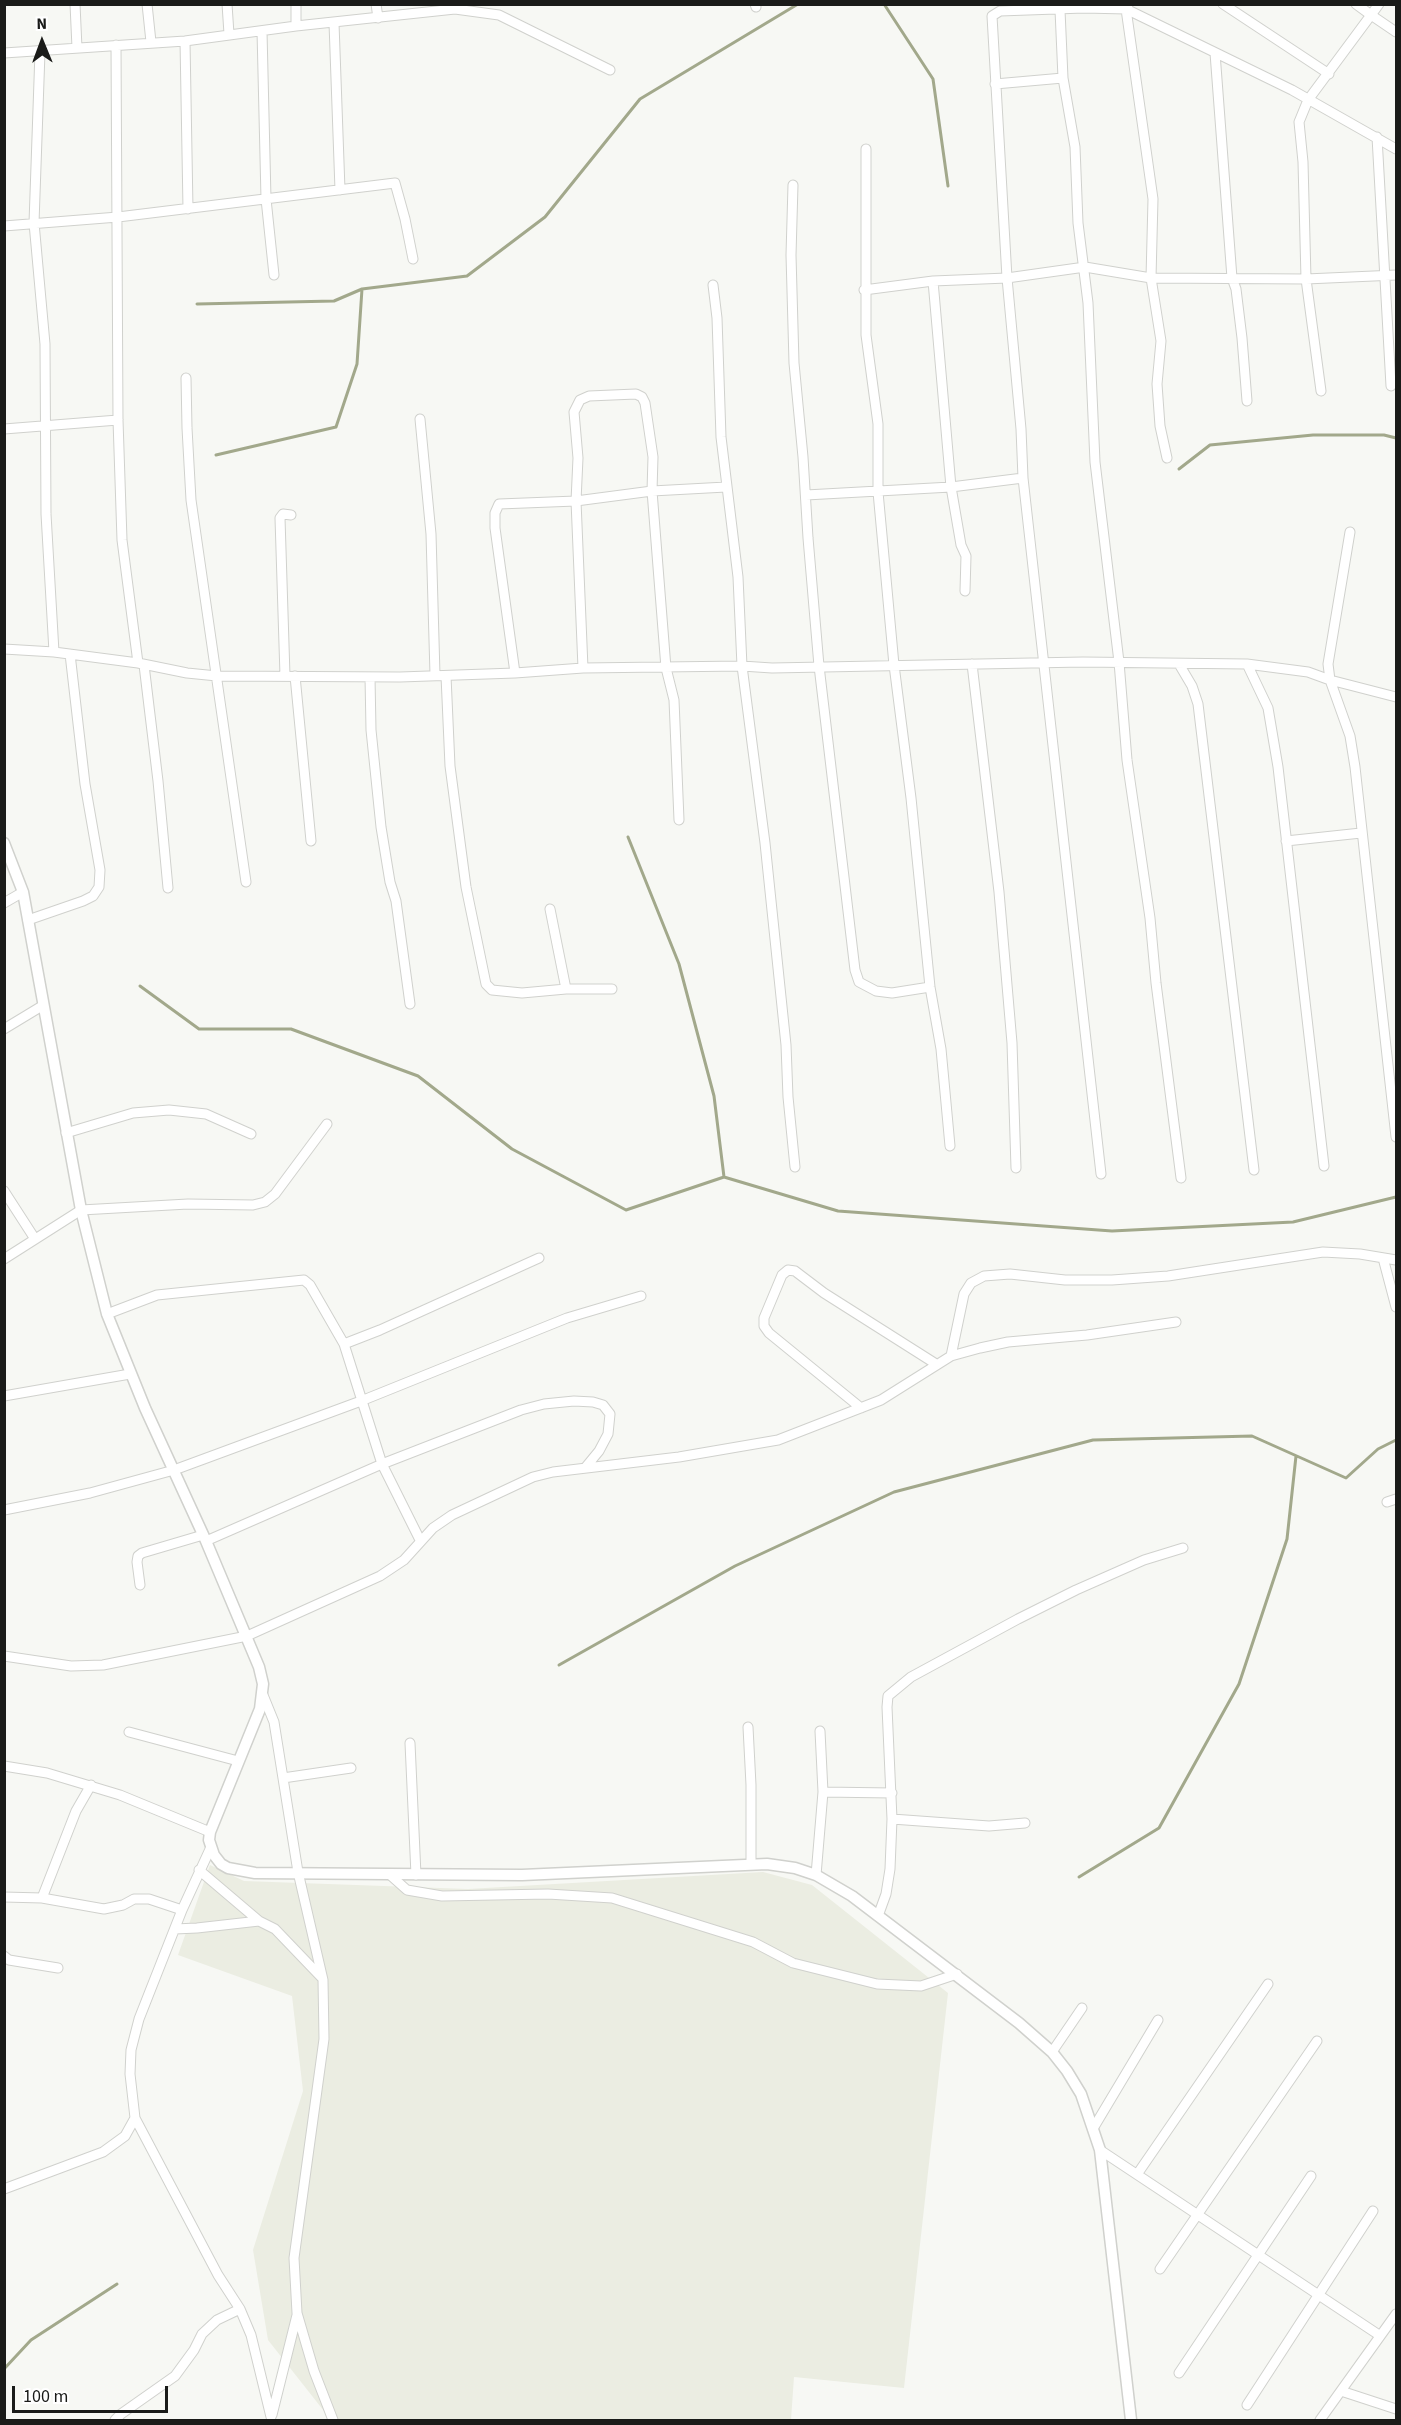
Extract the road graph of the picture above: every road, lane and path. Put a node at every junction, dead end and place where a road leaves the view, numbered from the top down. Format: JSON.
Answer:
{"nodes":[{"id":1,"x":75,"y":4,"type":"edge"},
{"id":2,"x":147,"y":4,"type":"edge"},
{"id":3,"x":227,"y":4,"type":"edge"},
{"id":4,"x":296,"y":4,"type":"edge"},
{"id":5,"x":376,"y":4,"type":"edge"},
{"id":6,"x":502,"y":4,"type":"edge"},
{"id":7,"x":1223,"y":4,"type":"edge"},
{"id":8,"x":1356,"y":4,"type":"edge"},
{"id":9,"x":1379,"y":4,"type":"edge"},
{"id":10,"x":455,"y":7,"type":"edge"},
{"id":11,"x":1127,"y":7,"type":"edge"},
{"id":12,"x":1060,"y":10,"type":"junction"},
{"id":13,"x":499,"y":15,"type":"junction"},
{"id":14,"x":1371,"y":15,"type":"junction"},
{"id":15,"x":378,"y":18,"type":"junction"},
{"id":16,"x":334,"y":23,"type":"junction"},
{"id":17,"x":296,"y":26,"type":"junction"},
{"id":18,"x":262,"y":31,"type":"junction"},
{"id":19,"x":1396,"y":32,"type":"edge"},
{"id":20,"x":229,"y":34,"type":"junction"},
{"id":21,"x":185,"y":41,"type":"junction"},
{"id":22,"x":151,"y":42,"type":"junction"},
{"id":23,"x":116,"y":45,"type":"junction"},
{"id":24,"x":77,"y":48,"type":"junction"},
{"id":25,"x":40,"y":52,"type":"junction"},
{"id":26,"x":4,"y":53,"type":"edge"},
{"id":27,"x":1215,"y":53,"type":"junction"},
{"id":28,"x":610,"y":70,"type":"dead end"},
{"id":29,"x":1329,"y":74,"type":"junction"},
{"id":30,"x":1063,"y":78,"type":"junction"},
{"id":31,"x":995,"y":84,"type":"junction"},
{"id":32,"x":1308,"y":100,"type":"junction"},
{"id":33,"x":1377,"y":137,"type":"junction"},
{"id":34,"x":866,"y":148,"type":"dead end"},
{"id":35,"x":1396,"y":149,"type":"edge"},
{"id":36,"x":793,"y":185,"type":"dead end"},
{"id":37,"x":340,"y":190,"type":"junction"},
{"id":38,"x":266,"y":199,"type":"junction"},
{"id":39,"x":188,"y":209,"type":"junction"},
{"id":40,"x":118,"y":217,"type":"junction"},
{"id":41,"x":34,"y":223,"type":"junction"},
{"id":42,"x":4,"y":226,"type":"edge"},
{"id":43,"x":413,"y":259,"type":"dead end"},
{"id":44,"x":1085,"y":267,"type":"junction"},
{"id":45,"x":274,"y":275,"type":"dead end"},
{"id":46,"x":1385,"y":275,"type":"junction"},
{"id":47,"x":1396,"y":275,"type":"edge"},
{"id":48,"x":1007,"y":278,"type":"junction"},
{"id":49,"x":1151,"y":278,"type":"junction"},
{"id":50,"x":1232,"y":278,"type":"junction"},
{"id":51,"x":1306,"y":279,"type":"junction"},
{"id":52,"x":933,"y":281,"type":"junction"},
{"id":53,"x":713,"y":285,"type":"dead end"},
{"id":54,"x":864,"y":290,"type":"junction"},
{"id":55,"x":186,"y":378,"type":"dead end"},
{"id":56,"x":1391,"y":386,"type":"dead end"},
{"id":57,"x":1321,"y":391,"type":"dead end"},
{"id":58,"x":1247,"y":400,"type":"dead end"},
{"id":59,"x":420,"y":419,"type":"dead end"},
{"id":60,"x":118,"y":420,"type":"junction"},
{"id":61,"x":47,"y":425,"type":"junction"},
{"id":62,"x":4,"y":429,"type":"edge"},
{"id":63,"x":1167,"y":458,"type":"dead end"},
{"id":64,"x":1023,"y":478,"type":"junction"},
{"id":65,"x":726,"y":487,"type":"junction"},
{"id":66,"x":951,"y":487,"type":"junction"},
{"id":67,"x":652,"y":491,"type":"junction"},
{"id":68,"x":878,"y":492,"type":"junction"},
{"id":69,"x":806,"y":495,"type":"junction"},
{"id":70,"x":576,"y":501,"type":"junction"},
{"id":71,"x":291,"y":515,"type":"dead end"},
{"id":72,"x":1350,"y":532,"type":"dead end"},
{"id":73,"x":965,"y":591,"type":"dead end"},
{"id":74,"x":4,"y":649,"type":"edge"},
{"id":75,"x":54,"y":652,"type":"junction"},
{"id":76,"x":70,"y":654,"type":"junction"},
{"id":77,"x":1042,"y":663,"type":"junction"},
{"id":78,"x":1119,"y":663,"type":"junction"},
{"id":79,"x":141,"y":664,"type":"junction"},
{"id":80,"x":972,"y":664,"type":"junction"},
{"id":81,"x":1179,"y":664,"type":"junction"},
{"id":82,"x":1246,"y":664,"type":"junction"},
{"id":83,"x":894,"y":665,"type":"junction"},
{"id":84,"x":742,"y":666,"type":"junction"},
{"id":85,"x":819,"y":666,"type":"junction"},
{"id":86,"x":583,"y":668,"type":"junction"},
{"id":87,"x":666,"y":668,"type":"junction"},
{"id":88,"x":515,"y":673,"type":"junction"},
{"id":89,"x":435,"y":675,"type":"junction"},
{"id":90,"x":217,"y":676,"type":"junction"},
{"id":91,"x":290,"y":676,"type":"junction"},
{"id":92,"x":446,"y":676,"type":"junction"},
{"id":93,"x":370,"y":677,"type":"junction"},
{"id":94,"x":1330,"y":680,"type":"junction"},
{"id":95,"x":1396,"y":694,"type":"edge"},
{"id":96,"x":679,"y":820,"type":"dead end"},
{"id":97,"x":1361,"y":833,"type":"junction"},
{"id":98,"x":1286,"y":841,"type":"junction"},
{"id":99,"x":310,"y":842,"type":"dead end"},
{"id":100,"x":4,"y":843,"type":"edge"},
{"id":101,"x":246,"y":882,"type":"dead end"},
{"id":102,"x":168,"y":888,"type":"dead end"},
{"id":103,"x":23,"y":892,"type":"junction"},
{"id":104,"x":4,"y":903,"type":"edge"},
{"id":105,"x":550,"y":909,"type":"dead end"},
{"id":106,"x":28,"y":920,"type":"junction"},
{"id":107,"x":930,"y":987,"type":"junction"},
{"id":108,"x":566,"y":989,"type":"junction"},
{"id":109,"x":612,"y":989,"type":"dead end"},
{"id":110,"x":410,"y":1004,"type":"dead end"},
{"id":111,"x":42,"y":1006,"type":"junction"},
{"id":112,"x":4,"y":1029,"type":"edge"},
{"id":113,"x":327,"y":1124,"type":"dead end"},
{"id":114,"x":66,"y":1133,"type":"junction"},
{"id":115,"x":251,"y":1134,"type":"dead end"},
{"id":116,"x":1396,"y":1137,"type":"edge"},
{"id":117,"x":950,"y":1146,"type":"dead end"},
{"id":118,"x":1324,"y":1166,"type":"dead end"},
{"id":119,"x":795,"y":1167,"type":"dead end"},
{"id":120,"x":1016,"y":1168,"type":"dead end"},
{"id":121,"x":1254,"y":1170,"type":"dead end"},
{"id":122,"x":1101,"y":1174,"type":"dead end"},
{"id":123,"x":1181,"y":1178,"type":"dead end"},
{"id":124,"x":4,"y":1191,"type":"edge"},
{"id":125,"x":81,"y":1210,"type":"junction"},
{"id":126,"x":35,"y":1239,"type":"junction"},
{"id":127,"x":539,"y":1257,"type":"dead end"},
{"id":128,"x":1383,"y":1258,"type":"junction"},
{"id":129,"x":4,"y":1259,"type":"edge"},
{"id":130,"x":1396,"y":1260,"type":"edge"},
{"id":131,"x":641,"y":1296,"type":"dead end"},
{"id":132,"x":1396,"y":1306,"type":"edge"},
{"id":133,"x":107,"y":1314,"type":"junction"},
{"id":134,"x":1176,"y":1322,"type":"dead end"},
{"id":135,"x":344,"y":1344,"type":"junction"},
{"id":136,"x":951,"y":1356,"type":"junction"},
{"id":137,"x":936,"y":1364,"type":"junction"},
{"id":138,"x":130,"y":1374,"type":"junction"},
{"id":139,"x":4,"y":1396,"type":"edge"},
{"id":140,"x":361,"y":1401,"type":"junction"},
{"id":141,"x":861,"y":1408,"type":"junction"},
{"id":142,"x":382,"y":1464,"type":"junction"},
{"id":143,"x":585,"y":1468,"type":"junction"},
{"id":144,"x":174,"y":1470,"type":"junction"},
{"id":145,"x":4,"y":1510,"type":"edge"},
{"id":146,"x":205,"y":1538,"type":"junction"},
{"id":147,"x":420,"y":1540,"type":"junction"},
{"id":148,"x":1183,"y":1548,"type":"dead end"},
{"id":149,"x":140,"y":1585,"type":"dead end"},
{"id":150,"x":247,"y":1636,"type":"junction"},
{"id":151,"x":4,"y":1656,"type":"edge"},
{"id":152,"x":262,"y":1695,"type":"junction"},
{"id":153,"x":748,"y":1727,"type":"dead end"},
{"id":154,"x":820,"y":1731,"type":"dead end"},
{"id":155,"x":129,"y":1732,"type":"dead end"},
{"id":156,"x":410,"y":1743,"type":"dead end"},
{"id":157,"x":238,"y":1761,"type":"junction"},
{"id":158,"x":4,"y":1766,"type":"edge"},
{"id":159,"x":351,"y":1768,"type":"dead end"},
{"id":160,"x":283,"y":1778,"type":"junction"},
{"id":161,"x":91,"y":1785,"type":"junction"},
{"id":162,"x":823,"y":1792,"type":"junction"},
{"id":163,"x":892,"y":1793,"type":"junction"},
{"id":164,"x":892,"y":1818,"type":"junction"},
{"id":165,"x":1025,"y":1823,"type":"dead end"},
{"id":166,"x":210,"y":1832,"type":"junction"},
{"id":167,"x":210,"y":1847,"type":"junction"},
{"id":168,"x":751,"y":1864,"type":"junction"},
{"id":169,"x":199,"y":1870,"type":"junction"},
{"id":170,"x":298,"y":1872,"type":"junction"},
{"id":171,"x":389,"y":1874,"type":"junction"},
{"id":172,"x":417,"y":1875,"type":"junction"},
{"id":173,"x":816,"y":1875,"type":"junction"},
{"id":174,"x":4,"y":1898,"type":"edge"},
{"id":175,"x":42,"y":1898,"type":"junction"},
{"id":176,"x":182,"y":1910,"type":"junction"},
{"id":177,"x":878,"y":1916,"type":"junction"},
{"id":178,"x":259,"y":1921,"type":"junction"},
{"id":179,"x":175,"y":1929,"type":"junction"},
{"id":180,"x":4,"y":1956,"type":"edge"},
{"id":181,"x":58,"y":1968,"type":"dead end"},
{"id":182,"x":957,"y":1974,"type":"junction"},
{"id":183,"x":323,"y":1980,"type":"junction"},
{"id":184,"x":1268,"y":1984,"type":"dead end"},
{"id":185,"x":1082,"y":2008,"type":"dead end"},
{"id":186,"x":1158,"y":2020,"type":"dead end"},
{"id":187,"x":1317,"y":2041,"type":"dead end"},
{"id":188,"x":1052,"y":2052,"type":"junction"},
{"id":189,"x":135,"y":2118,"type":"junction"},
{"id":190,"x":1094,"y":2127,"type":"junction"},
{"id":191,"x":1100,"y":2150,"type":"junction"},
{"id":192,"x":1138,"y":2173,"type":"junction"},
{"id":193,"x":1311,"y":2176,"type":"dead end"},
{"id":194,"x":4,"y":2189,"type":"edge"},
{"id":195,"x":1373,"y":2211,"type":"dead end"},
{"id":196,"x":1197,"y":2216,"type":"junction"},
{"id":197,"x":1259,"y":2256,"type":"junction"},
{"id":198,"x":1160,"y":2269,"type":"dead end"},
{"id":199,"x":1319,"y":2294,"type":"junction"},
{"id":200,"x":240,"y":2309,"type":"junction"},
{"id":201,"x":297,"y":2313,"type":"junction"},
{"id":202,"x":1396,"y":2314,"type":"edge"},
{"id":203,"x":1379,"y":2335,"type":"junction"},
{"id":204,"x":1179,"y":2373,"type":"dead end"},
{"id":205,"x":1341,"y":2391,"type":"junction"},
{"id":206,"x":1247,"y":2405,"type":"dead end"},
{"id":207,"x":1396,"y":2409,"type":"edge"},
{"id":208,"x":271,"y":2419,"type":"edge"},
{"id":209,"x":116,"y":2421,"type":"edge"},
{"id":210,"x":333,"y":2421,"type":"edge"},
{"id":211,"x":1131,"y":2421,"type":"edge"},
{"id":212,"x":1320,"y":2421,"type":"edge"}],
"edges":[{"from":1,"to":24,"type":"street"},
{"from":2,"to":22,"type":"street"},
{"from":3,"to":20,"type":"street"},
{"from":4,"to":17,"type":"street"},
{"from":5,"to":15,"type":"street"},
{"from":6,"to":13,"type":"street"},
{"from":7,"to":29,"type":"street"},
{"from":8,"to":14,"type":"street"},
{"from":9,"to":14,"type":"street"},
{"from":10,"to":13,"type":"street"},
{"from":10,"to":15,"type":"street"},
{"from":11,"to":12,"type":"street"},
{"from":11,"to":27,"type":"street"},
{"from":11,"to":49,"type":"street"},
{"from":12,"to":30,"type":"street"},
{"from":12,"to":31,"type":"street"},
{"from":13,"to":28,"type":"street"},
{"from":14,"to":19,"type":"street"},
{"from":14,"to":29,"type":"street"},
{"from":15,"to":16,"type":"street"},
{"from":16,"to":17,"type":"street"},
{"from":16,"to":37,"type":"street"},
{"from":17,"to":18,"type":"street"},
{"from":18,"to":20,"type":"street"},
{"from":18,"to":38,"type":"street"},
{"from":20,"to":21,"type":"street"},
{"from":21,"to":22,"type":"street"},
{"from":21,"to":39,"type":"street"},
{"from":22,"to":23,"type":"street"},
{"from":23,"to":24,"type":"street"},
{"from":23,"to":40,"type":"street"},
{"from":24,"to":25,"type":"street"},
{"from":25,"to":26,"type":"street"},
{"from":25,"to":41,"type":"street"},
{"from":27,"to":32,"type":"street"},
{"from":27,"to":50,"type":"street"},
{"from":29,"to":32,"type":"street"},
{"from":30,"to":31,"type":"street"},
{"from":30,"to":44,"type":"street"},
{"from":31,"to":48,"type":"street"},
{"from":32,"to":33,"type":"street"},
{"from":32,"to":51,"type":"street"},
{"from":33,"to":35,"type":"street"},
{"from":33,"to":46,"type":"street"},
{"from":34,"to":54,"type":"street"},
{"from":36,"to":69,"type":"street"},
{"from":37,"to":38,"type":"street"},
{"from":37,"to":43,"type":"street"},
{"from":38,"to":39,"type":"street"},
{"from":38,"to":45,"type":"street"},
{"from":39,"to":40,"type":"street"},
{"from":40,"to":41,"type":"street"},
{"from":40,"to":60,"type":"street"},
{"from":41,"to":42,"type":"street"},
{"from":41,"to":61,"type":"street"},
{"from":44,"to":48,"type":"street"},
{"from":44,"to":49,"type":"street"},
{"from":44,"to":78,"type":"street"},
{"from":46,"to":47,"type":"street"},
{"from":46,"to":51,"type":"street"},
{"from":46,"to":56,"type":"street"},
{"from":48,"to":52,"type":"street"},
{"from":48,"to":64,"type":"street"},
{"from":49,"to":50,"type":"street"},
{"from":49,"to":63,"type":"street"},
{"from":50,"to":51,"type":"street"},
{"from":50,"to":58,"type":"street"},
{"from":51,"to":57,"type":"street"},
{"from":52,"to":54,"type":"street"},
{"from":52,"to":66,"type":"street"},
{"from":53,"to":65,"type":"street"},
{"from":54,"to":68,"type":"street"},
{"from":55,"to":90,"type":"street"},
{"from":59,"to":89,"type":"street"},
{"from":60,"to":61,"type":"street"},
{"from":60,"to":79,"type":"street"},
{"from":61,"to":62,"type":"street"},
{"from":61,"to":75,"type":"street"},
{"from":64,"to":66,"type":"street"},
{"from":64,"to":77,"type":"street"},
{"from":65,"to":67,"type":"street"},
{"from":65,"to":84,"type":"street"},
{"from":66,"to":68,"type":"street"},
{"from":66,"to":73,"type":"street"},
{"from":67,"to":70,"type":"street"},
{"from":67,"to":70,"type":"street"},
{"from":67,"to":87,"type":"street"},
{"from":68,"to":69,"type":"street"},
{"from":68,"to":83,"type":"street"},
{"from":69,"to":85,"type":"street"},
{"from":70,"to":86,"type":"street"},
{"from":70,"to":88,"type":"street"},
{"from":71,"to":91,"type":"street"},
{"from":72,"to":94,"type":"street"},
{"from":74,"to":75,"type":"street"},
{"from":75,"to":76,"type":"street"},
{"from":76,"to":79,"type":"street"},
{"from":76,"to":106,"type":"street"},
{"from":77,"to":78,"type":"street"},
{"from":77,"to":80,"type":"street"},
{"from":77,"to":122,"type":"street"},
{"from":78,"to":81,"type":"street"},
{"from":78,"to":123,"type":"street"},
{"from":79,"to":90,"type":"street"},
{"from":79,"to":102,"type":"street"},
{"from":80,"to":83,"type":"street"},
{"from":80,"to":120,"type":"street"},
{"from":81,"to":82,"type":"street"},
{"from":81,"to":121,"type":"street"},
{"from":82,"to":94,"type":"street"},
{"from":82,"to":98,"type":"street"},
{"from":83,"to":85,"type":"street"},
{"from":83,"to":107,"type":"street"},
{"from":84,"to":85,"type":"street"},
{"from":84,"to":87,"type":"street"},
{"from":84,"to":119,"type":"street"},
{"from":85,"to":107,"type":"street"},
{"from":86,"to":87,"type":"street"},
{"from":86,"to":88,"type":"street"},
{"from":87,"to":96,"type":"street"},
{"from":88,"to":92,"type":"street"},
{"from":89,"to":92,"type":"street"},
{"from":89,"to":93,"type":"street"},
{"from":90,"to":91,"type":"street"},
{"from":90,"to":101,"type":"street"},
{"from":91,"to":93,"type":"street"},
{"from":91,"to":99,"type":"street"},
{"from":92,"to":108,"type":"street"},
{"from":93,"to":110,"type":"street"},
{"from":94,"to":95,"type":"street"},
{"from":94,"to":97,"type":"street"},
{"from":97,"to":98,"type":"street"},
{"from":97,"to":116,"type":"street"},
{"from":98,"to":118,"type":"street"},
{"from":100,"to":103,"type":"street"},
{"from":103,"to":104,"type":"street"},
{"from":103,"to":106,"type":"street"},
{"from":105,"to":108,"type":"street"},
{"from":106,"to":111,"type":"street"},
{"from":107,"to":117,"type":"street"},
{"from":108,"to":109,"type":"street"},
{"from":111,"to":112,"type":"street"},
{"from":111,"to":114,"type":"street"},
{"from":113,"to":125,"type":"street"},
{"from":114,"to":115,"type":"street"},
{"from":114,"to":125,"type":"street"},
{"from":124,"to":126,"type":"street"},
{"from":125,"to":126,"type":"street"},
{"from":125,"to":133,"type":"street"},
{"from":126,"to":129,"type":"street"},
{"from":127,"to":135,"type":"street"},
{"from":128,"to":130,"type":"street"},
{"from":128,"to":132,"type":"street"},
{"from":128,"to":136,"type":"street"},
{"from":131,"to":140,"type":"street"},
{"from":133,"to":135,"type":"street"},
{"from":133,"to":138,"type":"street"},
{"from":134,"to":136,"type":"street"},
{"from":135,"to":140,"type":"street"},
{"from":136,"to":137,"type":"street"},
{"from":137,"to":141,"type":"street"},
{"from":137,"to":141,"type":"street"},
{"from":138,"to":139,"type":"street"},
{"from":138,"to":144,"type":"street"},
{"from":140,"to":142,"type":"street"},
{"from":140,"to":144,"type":"street"},
{"from":141,"to":143,"type":"street"},
{"from":142,"to":143,"type":"street"},
{"from":142,"to":146,"type":"street"},
{"from":142,"to":147,"type":"street"},
{"from":143,"to":147,"type":"street"},
{"from":144,"to":145,"type":"street"},
{"from":144,"to":146,"type":"street"},
{"from":146,"to":149,"type":"street"},
{"from":146,"to":150,"type":"street"},
{"from":147,"to":150,"type":"street"},
{"from":148,"to":163,"type":"street"},
{"from":150,"to":151,"type":"street"},
{"from":150,"to":152,"type":"street"},
{"from":152,"to":157,"type":"street"},
{"from":152,"to":160,"type":"street"},
{"from":153,"to":168,"type":"street"},
{"from":154,"to":162,"type":"street"},
{"from":155,"to":157,"type":"street"},
{"from":156,"to":172,"type":"street"},
{"from":157,"to":166,"type":"street"},
{"from":158,"to":161,"type":"street"},
{"from":159,"to":160,"type":"street"},
{"from":160,"to":170,"type":"street"},
{"from":161,"to":166,"type":"street"},
{"from":161,"to":175,"type":"street"},
{"from":162,"to":163,"type":"street"},
{"from":162,"to":173,"type":"street"},
{"from":163,"to":164,"type":"street"},
{"from":164,"to":165,"type":"street"},
{"from":164,"to":177,"type":"street"},
{"from":166,"to":167,"type":"street"},
{"from":167,"to":169,"type":"street"},
{"from":167,"to":170,"type":"street"},
{"from":168,"to":172,"type":"street"},
{"from":168,"to":173,"type":"street"},
{"from":169,"to":176,"type":"street"},
{"from":169,"to":178,"type":"street"},
{"from":170,"to":171,"type":"street"},
{"from":170,"to":183,"type":"street"},
{"from":171,"to":172,"type":"street"},
{"from":171,"to":182,"type":"street"},
{"from":173,"to":177,"type":"street"},
{"from":174,"to":175,"type":"street"},
{"from":175,"to":176,"type":"street"},
{"from":176,"to":179,"type":"street"},
{"from":177,"to":182,"type":"street"},
{"from":178,"to":179,"type":"street"},
{"from":178,"to":183,"type":"street"},
{"from":179,"to":189,"type":"street"},
{"from":180,"to":181,"type":"street"},
{"from":182,"to":188,"type":"street"},
{"from":183,"to":201,"type":"street"},
{"from":184,"to":192,"type":"street"},
{"from":185,"to":188,"type":"street"},
{"from":186,"to":190,"type":"street"},
{"from":187,"to":196,"type":"street"},
{"from":188,"to":190,"type":"street"},
{"from":189,"to":194,"type":"street"},
{"from":189,"to":200,"type":"street"},
{"from":190,"to":191,"type":"street"},
{"from":191,"to":192,"type":"street"},
{"from":191,"to":211,"type":"street"},
{"from":192,"to":196,"type":"street"},
{"from":193,"to":197,"type":"street"},
{"from":195,"to":199,"type":"street"},
{"from":196,"to":197,"type":"street"},
{"from":196,"to":198,"type":"street"},
{"from":197,"to":199,"type":"street"},
{"from":197,"to":204,"type":"street"},
{"from":199,"to":203,"type":"street"},
{"from":199,"to":206,"type":"street"},
{"from":200,"to":208,"type":"street"},
{"from":200,"to":209,"type":"street"},
{"from":201,"to":208,"type":"street"},
{"from":201,"to":210,"type":"street"},
{"from":202,"to":203,"type":"street"},
{"from":203,"to":205,"type":"street"},
{"from":205,"to":207,"type":"street"},
{"from":205,"to":212,"type":"street"}]}
